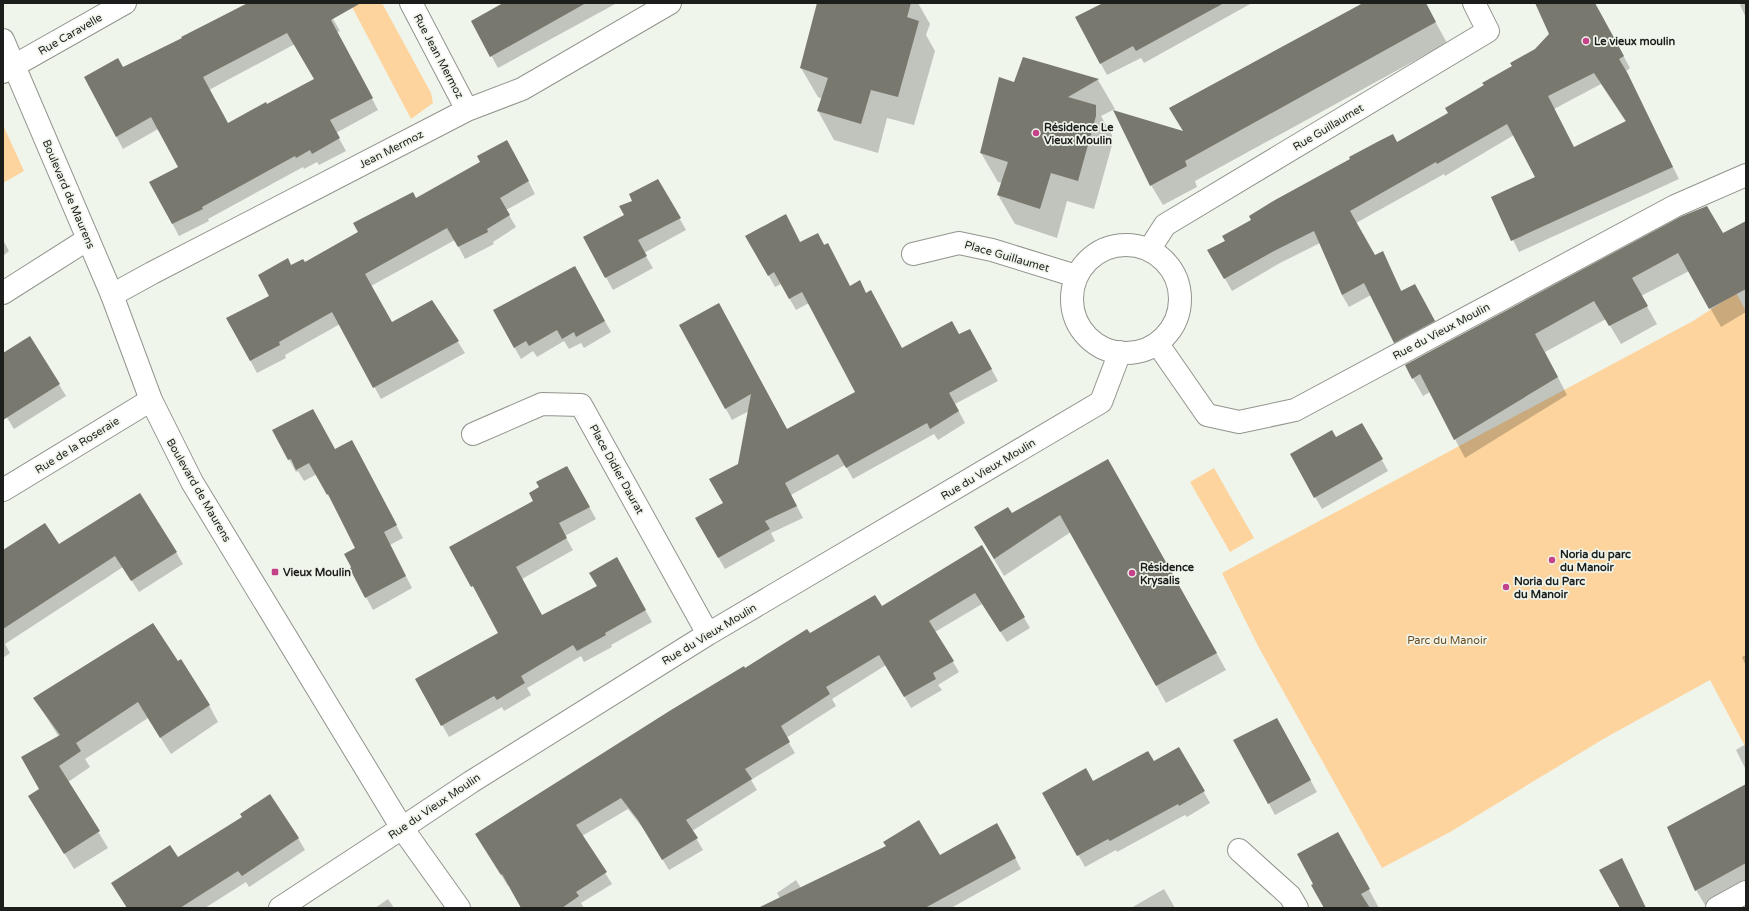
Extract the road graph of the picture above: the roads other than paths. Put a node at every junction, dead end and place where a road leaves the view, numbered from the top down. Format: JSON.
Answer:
{"nodes":[{"id":1,"x":125,"y":3,"type":"edge"},
{"id":2,"x":411,"y":3,"type":"edge"},
{"id":3,"x":670,"y":3,"type":"edge"},
{"id":4,"x":1474,"y":3,"type":"edge"},
{"id":5,"x":3,"y":40,"type":"edge"},
{"id":6,"x":9,"y":69,"type":"edge"},
{"id":7,"x":468,"y":110,"type":"junction"},
{"id":8,"x":1746,"y":175,"type":"edge"},
{"id":9,"x":88,"y":239,"type":"junction"},
{"id":10,"x":1149,"y":250,"type":"junction"},
{"id":11,"x":913,"y":254,"type":"dead end"},
{"id":12,"x":1076,"y":276,"type":"junction"},
{"id":13,"x":3,"y":293,"type":"edge"},
{"id":14,"x":112,"y":296,"type":"junction"},
{"id":15,"x":1157,"y":343,"type":"junction"},
{"id":16,"x":1120,"y":352,"type":"junction"},
{"id":17,"x":151,"y":400,"type":"junction"},
{"id":18,"x":473,"y":434,"type":"dead end"},
{"id":19,"x":3,"y":490,"type":"edge"},
{"id":20,"x":708,"y":634,"type":"junction"},
{"id":21,"x":402,"y":828,"type":"junction"},
{"id":22,"x":1239,"y":850,"type":"dead end"},
{"id":23,"x":1746,"y":892,"type":"edge"},
{"id":24,"x":280,"y":908,"type":"edge"},
{"id":25,"x":459,"y":908,"type":"edge"},
{"id":26,"x":1297,"y":908,"type":"edge"},
{"id":27,"x":1717,"y":908,"type":"edge"}],
"edges":[{"from":1,"to":6,"type":"street","name":"Rue Caravelle"},
{"from":2,"to":7,"type":"street","name":"Rue Jean Mermoz"},
{"from":3,"to":7,"type":"street","name":"Jean Mermoz"},
{"from":4,"to":10,"type":"street","name":"Rue Guillaumet"},
{"from":5,"to":6,"type":"street","name":"Boulevard de Maurens"},
{"from":6,"to":9,"type":"street","name":"Boulevard de Maurens"},
{"from":7,"to":14,"type":"street","name":"Jean Mermoz"},
{"from":8,"to":15,"type":"street","name":"Rue du Vieux Moulin"},
{"from":9,"to":13,"type":"street"},
{"from":9,"to":14,"type":"street","name":"Boulevard de Maurens"},
{"from":10,"to":12,"type":"street"},
{"from":10,"to":15,"type":"street"},
{"from":11,"to":12,"type":"street","name":"Place Guillaumet"},
{"from":12,"to":16,"type":"street"},
{"from":14,"to":17,"type":"street","name":"Boulevard de Maurens"},
{"from":15,"to":16,"type":"street"},
{"from":16,"to":20,"type":"street","name":"Rue du Vieux Moulin"},
{"from":17,"to":19,"type":"street","name":"Rue de la Roseraie"},
{"from":17,"to":21,"type":"street","name":"Boulevard de Maurens"},
{"from":18,"to":20,"type":"street","name":"Place Didier Daurat"},
{"from":20,"to":21,"type":"street","name":"Rue du Vieux Moulin"},
{"from":21,"to":24,"type":"street","name":"Rue du Vieux Moulin"},
{"from":21,"to":25,"type":"street","name":"Boulevard de Maurens"},
{"from":22,"to":26,"type":"street"},
{"from":23,"to":27,"type":"street"}]}
